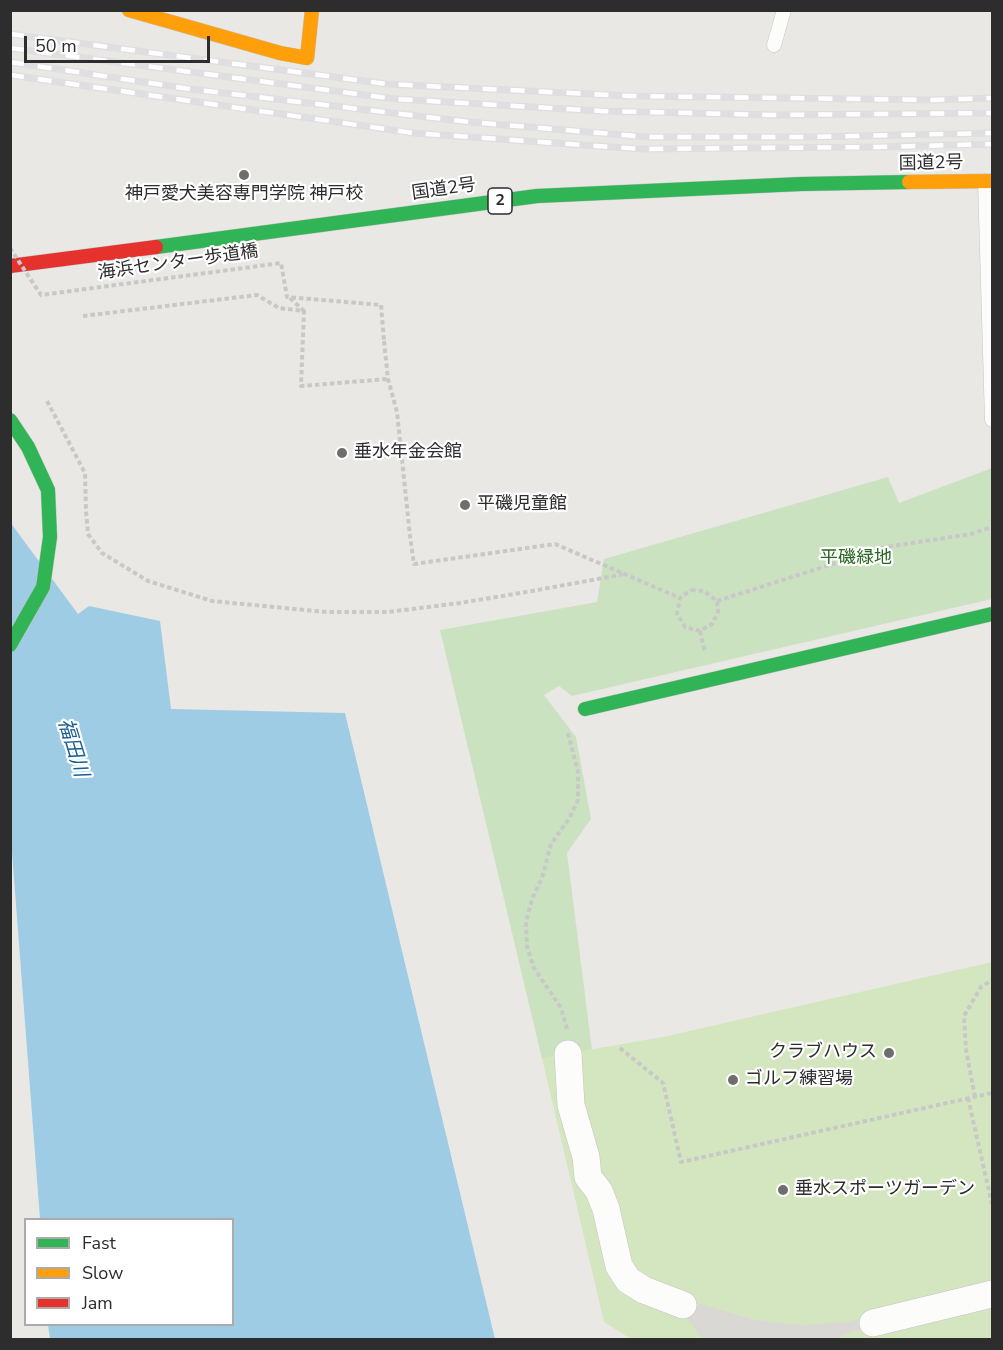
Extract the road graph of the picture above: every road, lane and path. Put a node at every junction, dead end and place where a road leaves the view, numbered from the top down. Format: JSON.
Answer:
{"nodes":[{"id":1,"x":129,"y":10,"type":"edge"},
{"id":2,"x":312,"y":10,"type":"edge"},
{"id":3,"x":784,"y":10,"type":"edge"},
{"id":4,"x":774,"y":45,"type":"dead end"},
{"id":5,"x":989,"y":181,"type":"edge"},
{"id":6,"x":10,"y":248,"type":"edge"},
{"id":7,"x":10,"y":266,"type":"edge"},
{"id":8,"x":290,"y":298,"type":"junction"},
{"id":9,"x":304,"y":311,"type":"junction"},
{"id":10,"x":83,"y":316,"type":"dead end"},
{"id":11,"x":388,"y":379,"type":"junction"},
{"id":12,"x":46,"y":401,"type":"dead end"},
{"id":13,"x":10,"y":420,"type":"edge"},
{"id":14,"x":993,"y":420,"type":"edge"},
{"id":15,"x":993,"y":526,"type":"edge"},
{"id":16,"x":625,"y":574,"type":"junction"},
{"id":17,"x":680,"y":598,"type":"junction"},
{"id":18,"x":717,"y":601,"type":"junction"},
{"id":19,"x":993,"y":614,"type":"edge"},
{"id":20,"x":700,"y":631,"type":"junction"},
{"id":21,"x":10,"y":645,"type":"edge"},
{"id":22,"x":707,"y":659,"type":"dead end"},
{"id":23,"x":585,"y":709,"type":"dead end"},
{"id":24,"x":564,"y":726,"type":"dead end"},
{"id":25,"x":993,"y":980,"type":"edge"},
{"id":26,"x":620,"y":1048,"type":"dead end"},
{"id":27,"x":568,"y":1054,"type":"joint"},
{"id":28,"x":993,"y":1093,"type":"edge"},
{"id":29,"x":975,"y":1097,"type":"junction"},
{"id":30,"x":968,"y":1098,"type":"junction"},
{"id":31,"x":993,"y":1204,"type":"edge"},
{"id":32,"x":993,"y":1294,"type":"edge"},
{"id":33,"x":683,"y":1305,"type":"dead end"},
{"id":34,"x":873,"y":1323,"type":"dead end"}],
"edges":[{"from":1,"to":2,"type":"main road"},
{"from":3,"to":4,"type":"lane"},
{"from":5,"to":7,"type":"main road","name":"国道2号","number":"2"},
{"from":5,"to":14,"type":"lane"},
{"from":6,"to":8,"type":"path","name":"海浜センター歩道橋","bridge":true},
{"from":8,"to":9,"type":"path"},
{"from":8,"to":11,"type":"path","bridge":true},
{"from":9,"to":10,"type":"path"},
{"from":9,"to":11,"type":"path"},
{"from":11,"to":16,"type":"path"},
{"from":12,"to":16,"type":"path"},
{"from":13,"to":21,"type":"main road"},
{"from":15,"to":18,"type":"path"},
{"from":16,"to":17,"type":"path"},
{"from":17,"to":18,"type":"path"},
{"from":17,"to":20,"type":"path"},
{"from":18,"to":20,"type":"path"},
{"from":19,"to":23,"type":"main road"},
{"from":20,"to":22,"type":"path"},
{"from":24,"to":27,"type":"path"},
{"from":25,"to":29,"type":"path"},
{"from":26,"to":30,"type":"path"},
{"from":27,"to":33,"type":"street"},
{"from":28,"to":29,"type":"path"},
{"from":29,"to":30,"type":"path"},
{"from":30,"to":31,"type":"path"},
{"from":32,"to":34,"type":"street"}]}
